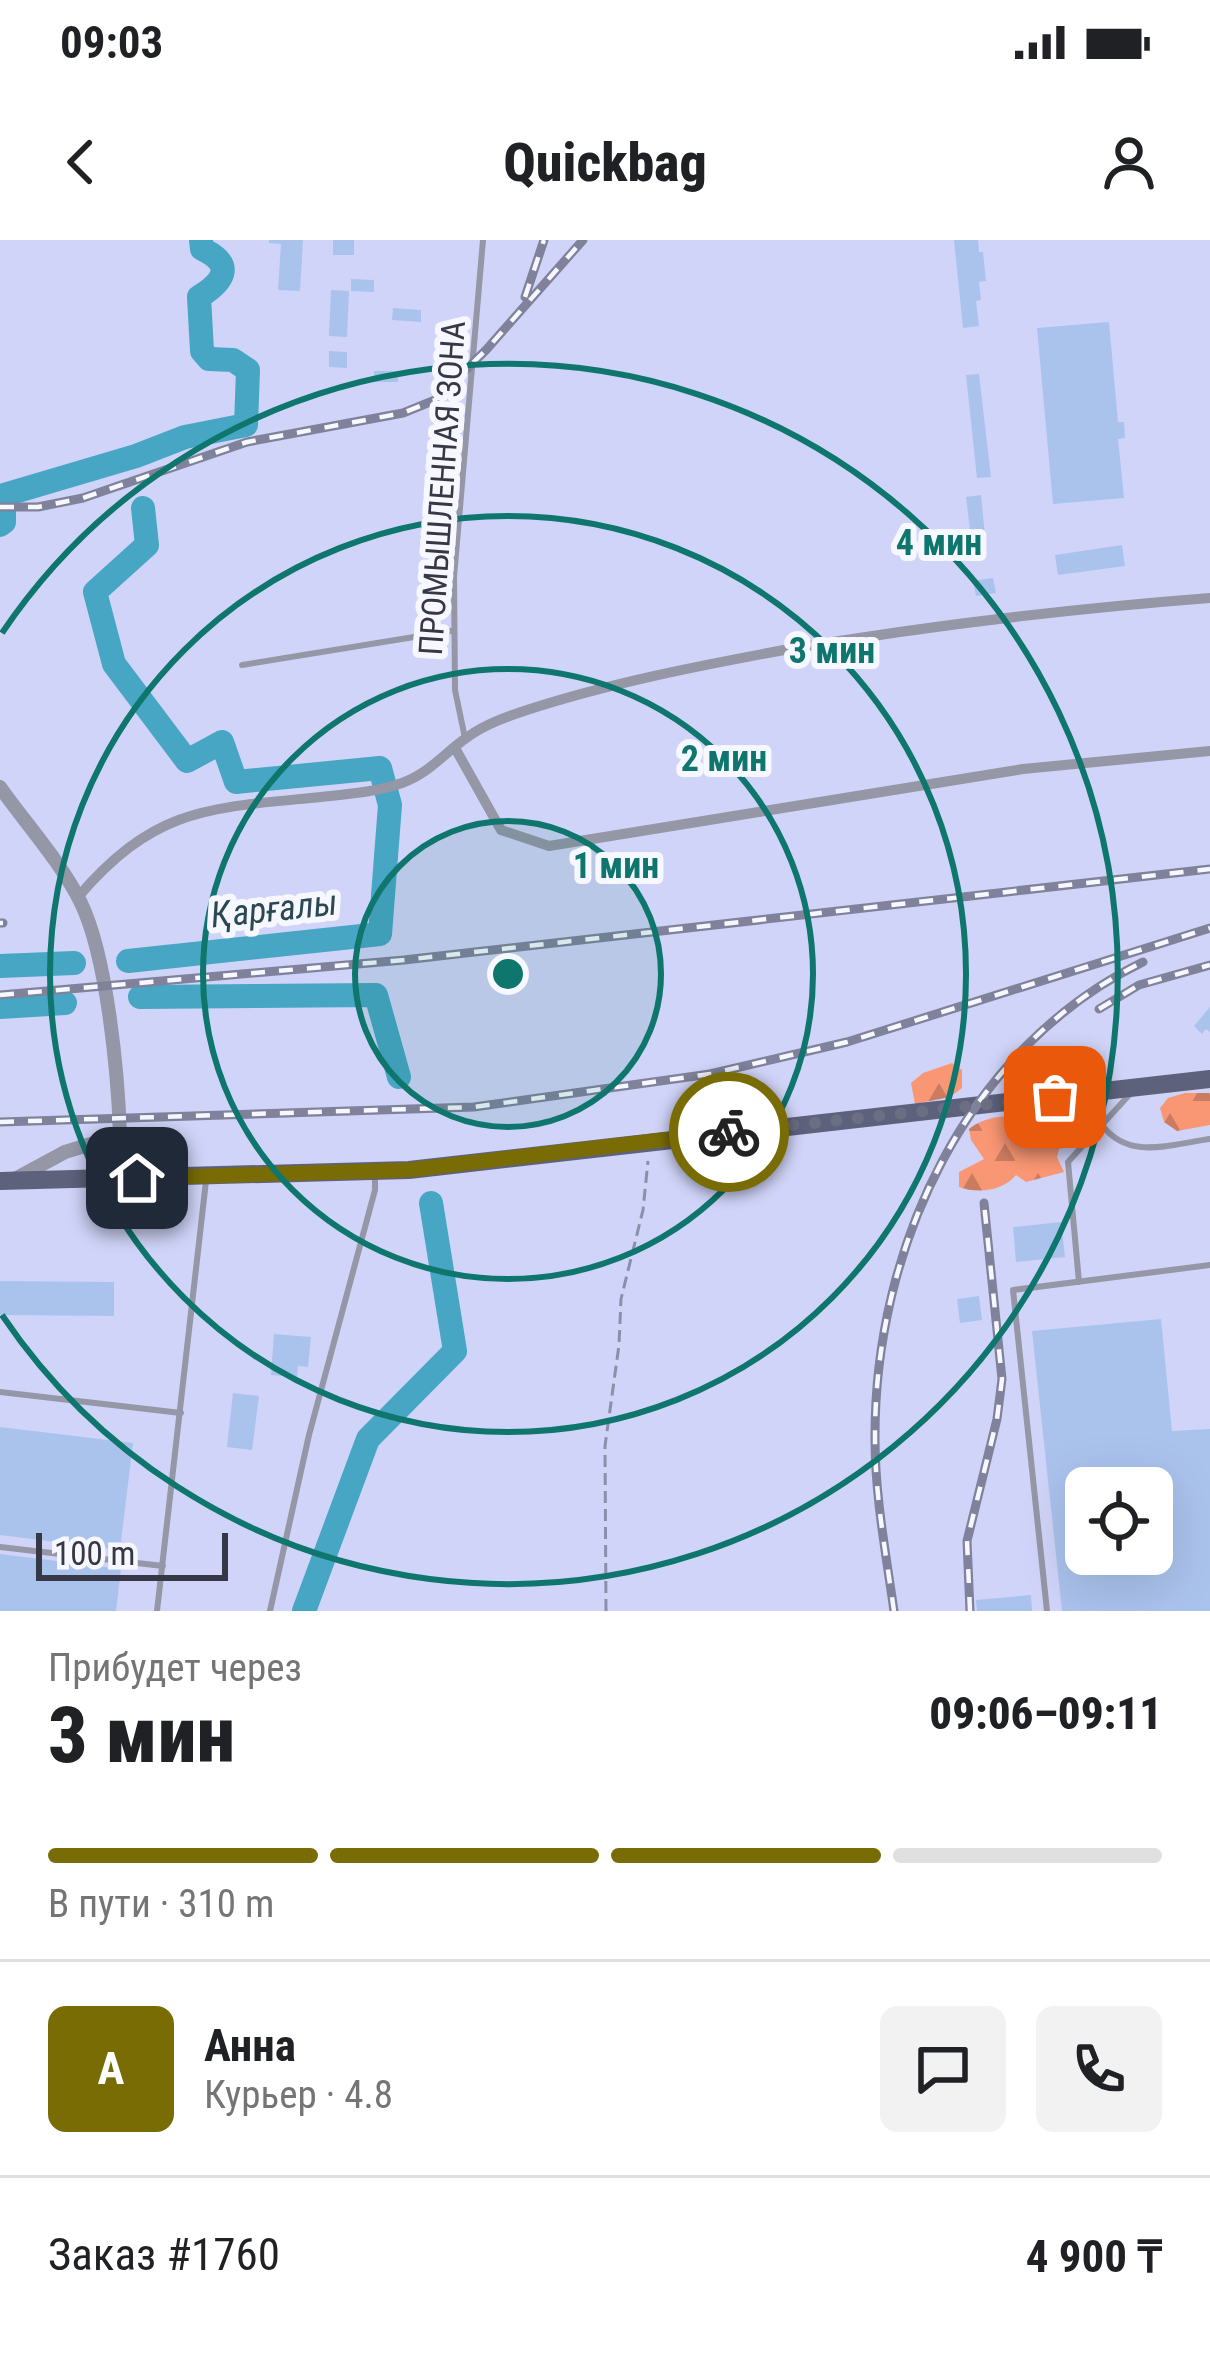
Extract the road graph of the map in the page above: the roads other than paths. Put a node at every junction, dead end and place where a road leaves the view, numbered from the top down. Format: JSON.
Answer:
{"nodes":[{"id":1,"x":483,"y":240,"type":"edge"},
{"id":2,"x":1210,"y":598,"type":"edge"},
{"id":3,"x":453,"y":631,"type":"junction"},
{"id":4,"x":242,"y":665,"type":"dead end"},
{"id":5,"x":465,"y":738,"type":"junction"},
{"id":6,"x":455,"y":748,"type":"junction"},
{"id":7,"x":1210,"y":751,"type":"edge"},
{"id":8,"x":0,"y":787,"type":"edge"},
{"id":9,"x":78,"y":897,"type":"junction"},
{"id":10,"x":1210,"y":1079,"type":"edge"},
{"id":11,"x":1135,"y":1089,"type":"junction"},
{"id":12,"x":1102,"y":1125,"type":"junction"},
{"id":13,"x":120,"y":1135,"type":"junction"},
{"id":14,"x":1210,"y":1139,"type":"edge"},
{"id":15,"x":375,"y":1171,"type":"junction"},
{"id":16,"x":206,"y":1177,"type":"junction"},
{"id":17,"x":176,"y":1178,"type":"junction"},
{"id":18,"x":5,"y":1181,"type":"edge"},
{"id":19,"x":1210,"y":1265,"type":"edge"},
{"id":20,"x":1079,"y":1282,"type":"junction"},
{"id":21,"x":0,"y":1392,"type":"edge"},
{"id":22,"x":181,"y":1413,"type":"junction"},
{"id":23,"x":0,"y":1547,"type":"edge"},
{"id":24,"x":163,"y":1566,"type":"junction"},
{"id":25,"x":157,"y":1611,"type":"edge"},
{"id":26,"x":271,"y":1611,"type":"edge"},
{"id":27,"x":1047,"y":1611,"type":"edge"}],
"edges":[{"from":1,"to":3,"type":"lane","name":"ПРОМЫШЛЕННАЯ ЗОНА"},
{"from":2,"to":5,"type":"street"},
{"from":3,"to":4,"type":"lane"},
{"from":3,"to":5,"type":"lane","name":"ПРОМЫШЛЕННАЯ ЗОНА"},
{"from":5,"to":6,"type":"street"},
{"from":6,"to":7,"type":"street"},
{"from":6,"to":9,"type":"street"},
{"from":8,"to":9,"type":"street"},
{"from":9,"to":13,"type":"street"},
{"from":10,"to":11,"type":"main road"},
{"from":11,"to":12,"type":"lane"},
{"from":11,"to":15,"type":"main road"},
{"from":12,"to":14,"type":"lane"},
{"from":12,"to":20,"type":"lane"},
{"from":13,"to":17,"type":"street"},
{"from":13,"to":18,"type":"street"},
{"from":15,"to":16,"type":"main road"},
{"from":15,"to":26,"type":"lane"},
{"from":16,"to":17,"type":"main road"},
{"from":16,"to":22,"type":"lane"},
{"from":17,"to":18,"type":"main road"},
{"from":19,"to":20,"type":"lane"},
{"from":20,"to":27,"type":"lane"},
{"from":21,"to":22,"type":"lane"},
{"from":22,"to":24,"type":"lane"},
{"from":23,"to":24,"type":"lane"},
{"from":24,"to":25,"type":"lane"}]}
